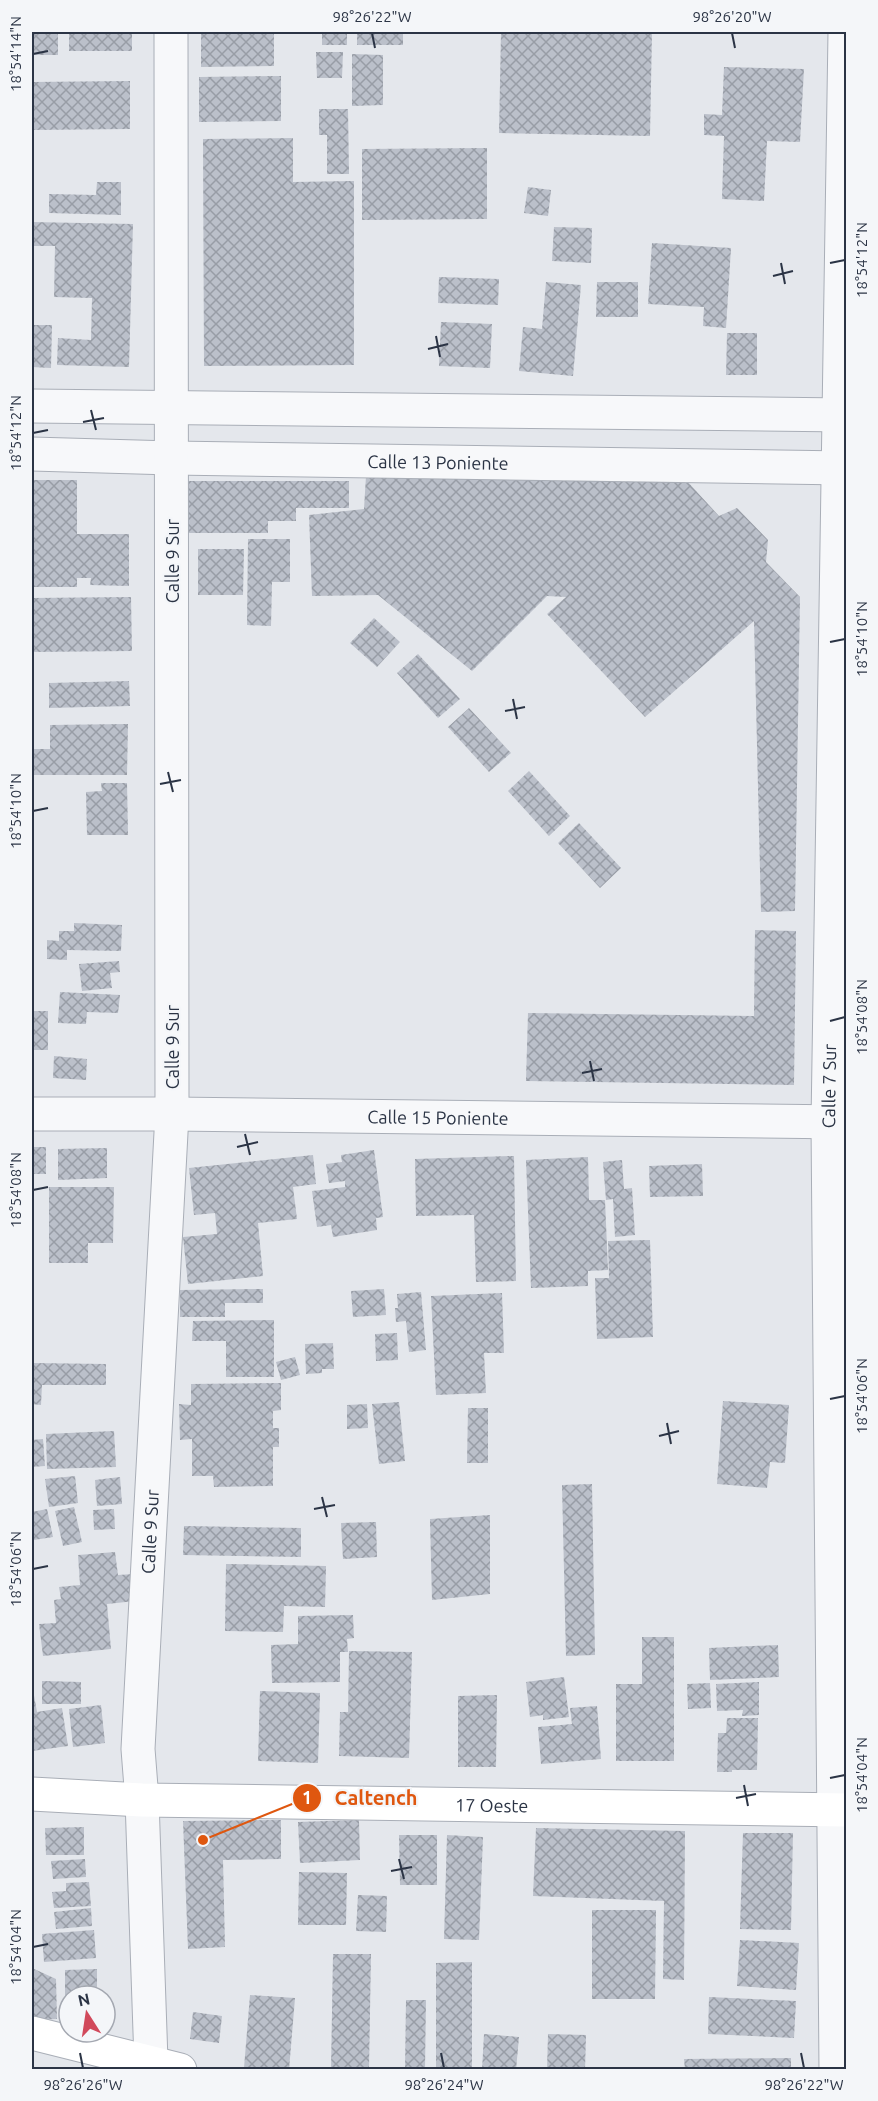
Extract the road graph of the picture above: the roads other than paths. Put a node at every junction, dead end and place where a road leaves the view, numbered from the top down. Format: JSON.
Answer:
{"nodes":[{"id":1,"x":171,"y":32,"type":"edge"},
{"id":2,"x":845,"y":32,"type":"edge"},
{"id":3,"x":32,"y":406,"type":"edge"},
{"id":4,"x":171,"y":406,"type":"junction"},
{"id":5,"x":843,"y":415,"type":"edge"},
{"id":6,"x":32,"y":454,"type":"edge"},
{"id":7,"x":172,"y":458,"type":"junction"},
{"id":8,"x":842,"y":468,"type":"edge"},
{"id":9,"x":32,"y":1114,"type":"edge"},
{"id":10,"x":172,"y":1114,"type":"junction"},
{"id":11,"x":837,"y":1123,"type":"edge"},
{"id":12,"x":32,"y":1794,"type":"edge"},
{"id":13,"x":142,"y":1800,"type":"junction"},
{"id":14,"x":840,"y":1810,"type":"edge"},
{"id":15,"x":32,"y":2033,"type":"edge"},
{"id":16,"x":165,"y":2066,"type":"edge"},
{"id":17,"x":836,"y":2070,"type":"edge"}],
"edges":[{"from":1,"to":4,"type":"street","name":"Calle 9 Sur"},
{"from":2,"to":5,"type":"street","name":"Calle 7 Sur"},
{"from":3,"to":4,"type":"street"},
{"from":4,"to":5,"type":"street"},
{"from":4,"to":7,"type":"street","name":"Calle 9 Sur"},
{"from":5,"to":8,"type":"street","name":"Calle 7 Sur"},
{"from":6,"to":7,"type":"street","name":"Calle 13 Poniente"},
{"from":7,"to":8,"type":"street","name":"Calle 13 Poniente"},
{"from":7,"to":10,"type":"street","name":"Calle 9 Sur"},
{"from":8,"to":11,"type":"street","name":"Calle 7 Sur"},
{"from":9,"to":10,"type":"street","name":"Calle 15 Poniente"},
{"from":10,"to":11,"type":"street","name":"Calle 15 Poniente"},
{"from":10,"to":13,"type":"street","name":"Calle 9 Sur"},
{"from":11,"to":14,"type":"street","name":"Calle 7 Sur"},
{"from":12,"to":13,"type":"street","name":"17 Oeste"},
{"from":13,"to":14,"type":"street","name":"17 Oeste"},
{"from":13,"to":16,"type":"street","name":"Calle 9 Sur"},
{"from":14,"to":17,"type":"street","name":"Calle 7 Sur"},
{"from":15,"to":16,"type":"street"}]}
